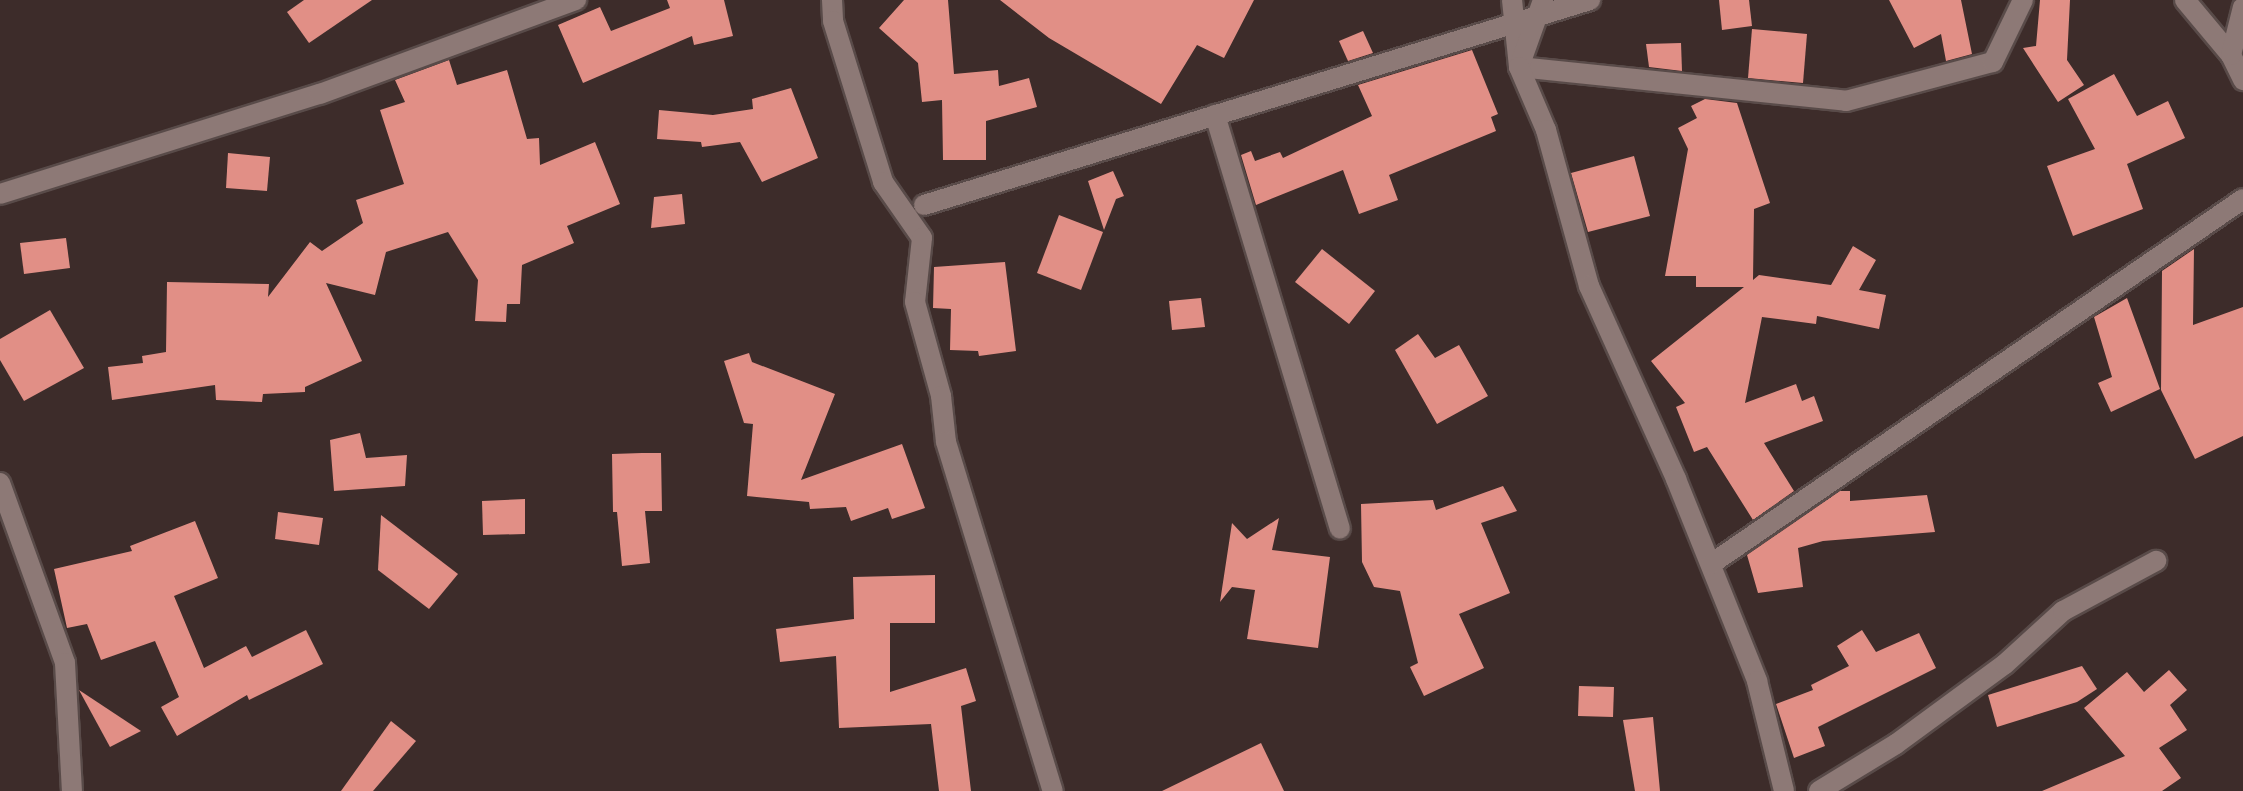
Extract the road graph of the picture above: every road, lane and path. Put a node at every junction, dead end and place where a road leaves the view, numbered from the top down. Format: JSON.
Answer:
{"nodes":[{"id":1,"x":576,"y":0,"type":"edge"},
{"id":2,"x":832,"y":0,"type":"edge"},
{"id":3,"x":1512,"y":0,"type":"edge"},
{"id":4,"x":1543,"y":0,"type":"edge"},
{"id":5,"x":1590,"y":0,"type":"edge"},
{"id":6,"x":2023,"y":0,"type":"edge"},
{"id":7,"x":2185,"y":0,"type":"edge"},
{"id":8,"x":2243,"y":7,"type":"edge"},
{"id":9,"x":2231,"y":55,"type":"junction"},
{"id":10,"x":1519,"y":67,"type":"junction"},
{"id":11,"x":2243,"y":80,"type":"edge"},
{"id":12,"x":1215,"y":115,"type":"junction"},
{"id":13,"x":0,"y":194,"type":"edge"},
{"id":14,"x":2243,"y":199,"type":"edge"},
{"id":15,"x":924,"y":205,"type":"dead end"},
{"id":16,"x":0,"y":483,"type":"edge"},
{"id":17,"x":1340,"y":528,"type":"dead end"},
{"id":18,"x":2156,"y":561,"type":"dead end"},
{"id":19,"x":1711,"y":564,"type":"junction"},
{"id":20,"x":72,"y":791,"type":"edge"},
{"id":21,"x":1053,"y":791,"type":"edge"},
{"id":22,"x":1784,"y":791,"type":"edge"},
{"id":23,"x":1819,"y":791,"type":"edge"}],
"edges":[{"from":1,"to":13,"type":"street"},
{"from":2,"to":21,"type":"street"},
{"from":3,"to":10,"type":"street"},
{"from":4,"to":10,"type":"street"},
{"from":5,"to":12,"type":"street"},
{"from":6,"to":10,"type":"street"},
{"from":7,"to":9,"type":"street"},
{"from":8,"to":9,"type":"street"},
{"from":9,"to":11,"type":"street"},
{"from":10,"to":19,"type":"street"},
{"from":12,"to":15,"type":"street"},
{"from":12,"to":17,"type":"street"},
{"from":14,"to":19,"type":"street"},
{"from":16,"to":20,"type":"street"},
{"from":18,"to":23,"type":"street"},
{"from":19,"to":22,"type":"street"}]}
